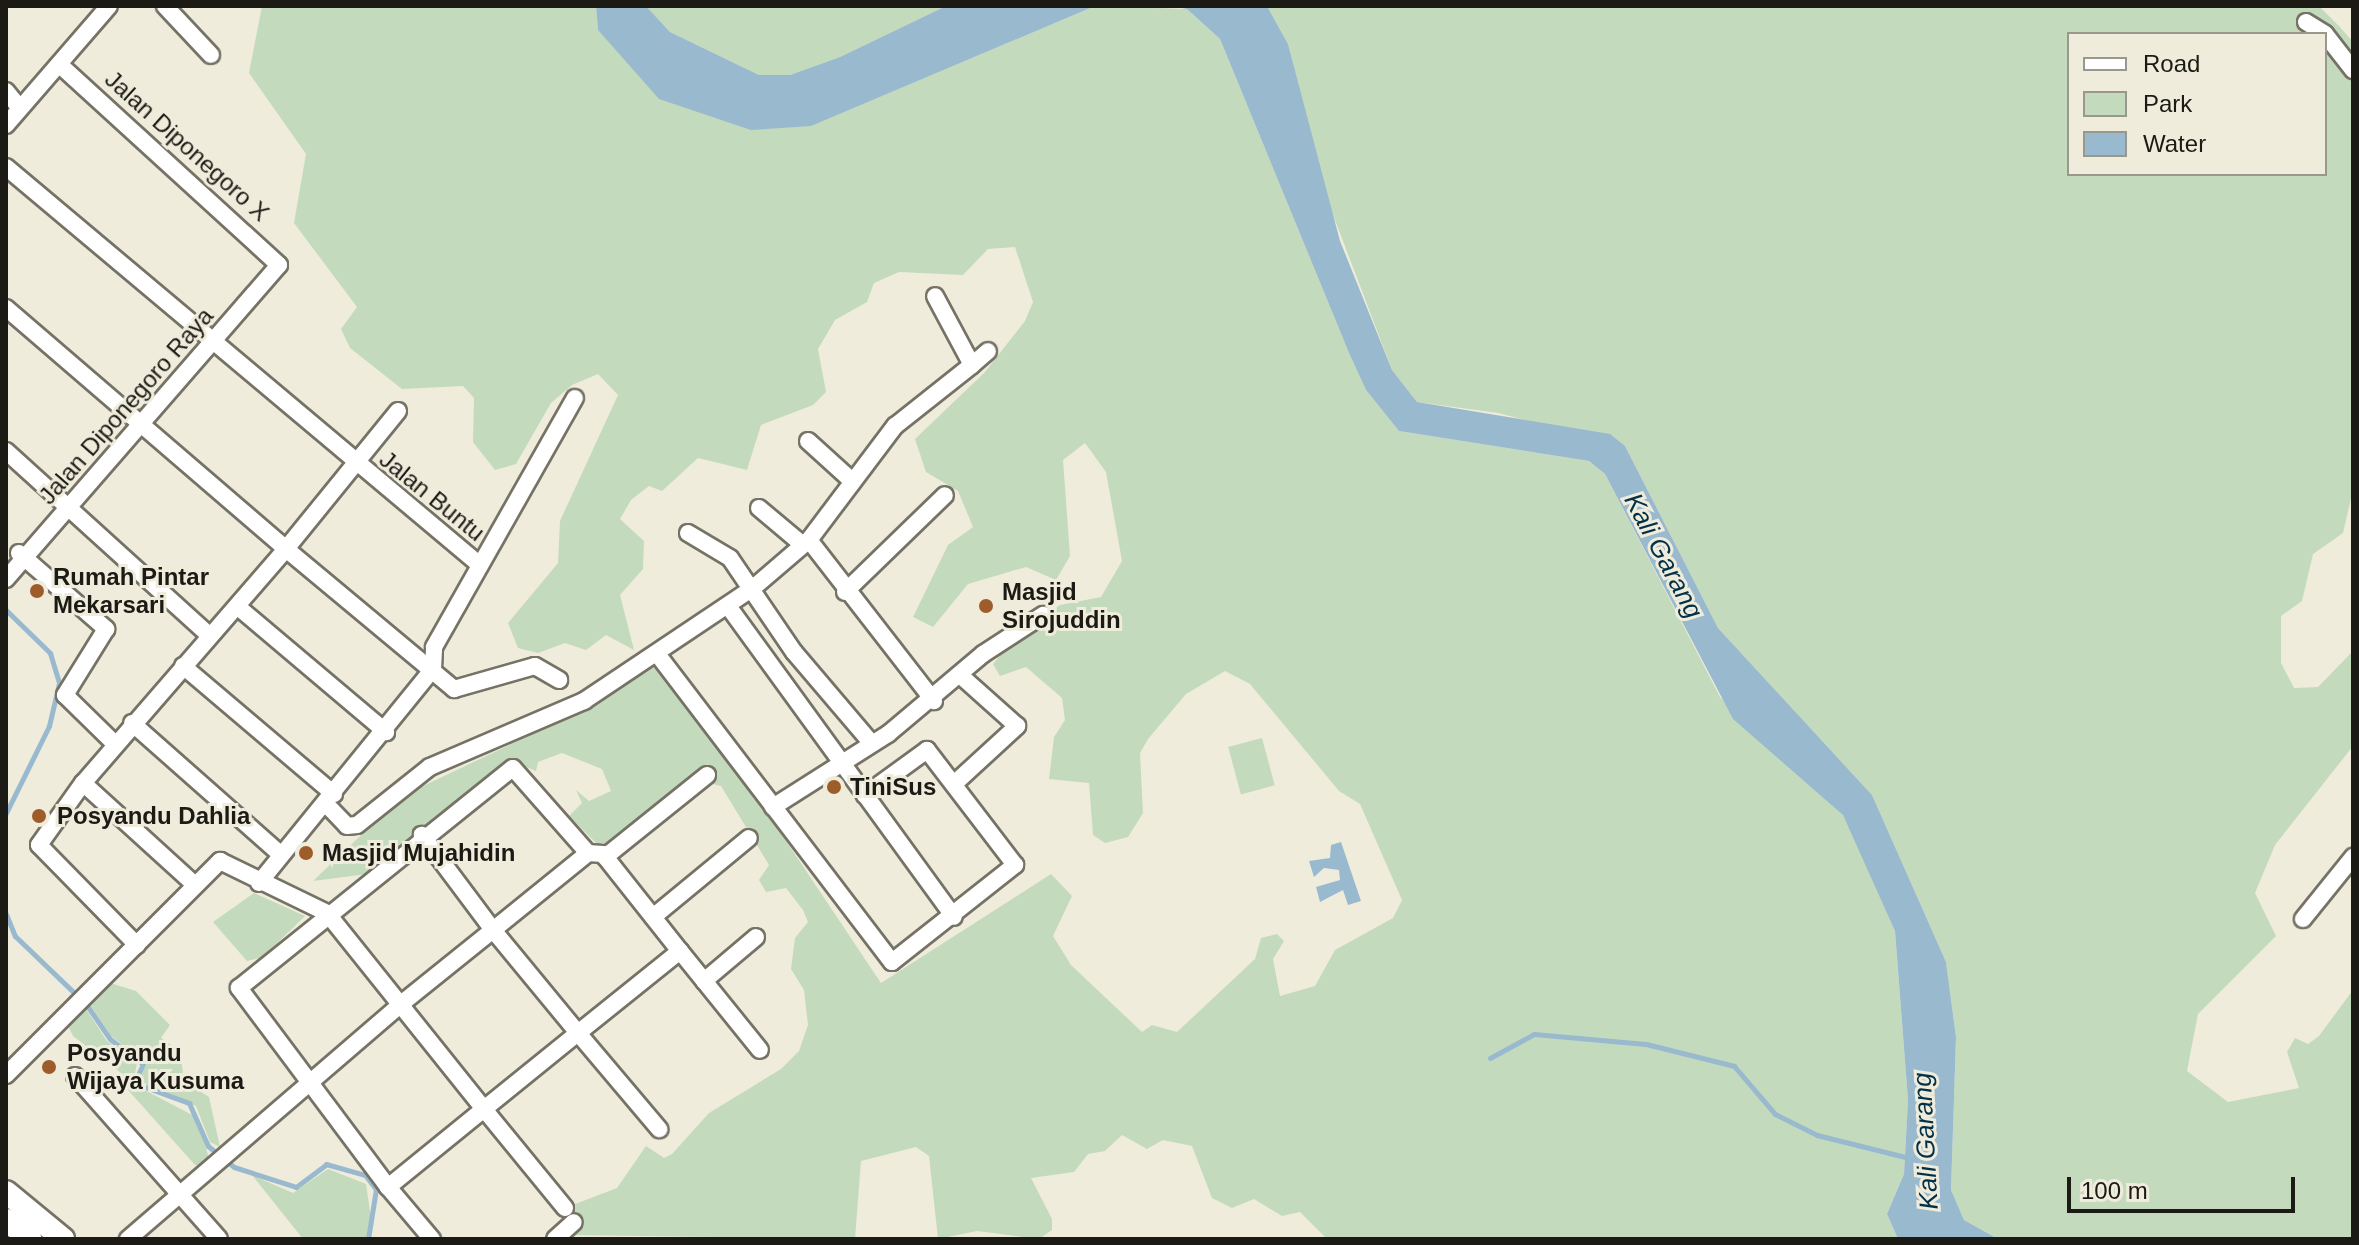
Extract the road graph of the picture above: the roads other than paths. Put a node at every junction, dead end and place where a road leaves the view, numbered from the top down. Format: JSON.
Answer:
{"nodes":[{"id":1,"x":109,"y":6,"type":"edge"},
{"id":2,"x":165,"y":6,"type":"edge"},
{"id":3,"x":2306,"y":22,"type":"dead end"},
{"id":4,"x":2322,"y":32,"type":"edge"},
{"id":5,"x":2327,"y":37,"type":"edge"},
{"id":6,"x":211,"y":55,"type":"dead end"},
{"id":7,"x":60,"y":65,"type":"junction"},
{"id":8,"x":2353,"y":70,"type":"edge"},
{"id":9,"x":6,"y":91,"type":"edge"},
{"id":10,"x":20,"y":108,"type":"junction"},
{"id":11,"x":6,"y":125,"type":"edge"},
{"id":12,"x":6,"y":167,"type":"edge"},
{"id":13,"x":276,"y":260,"type":"joint"},
{"id":14,"x":935,"y":296,"type":"dead end"},
{"id":15,"x":6,"y":308,"type":"edge"},
{"id":16,"x":208,"y":342,"type":"junction"},
{"id":17,"x":988,"y":351,"type":"dead end"},
{"id":18,"x":972,"y":365,"type":"junction"},
{"id":19,"x":575,"y":398,"type":"dead end"},
{"id":20,"x":398,"y":411,"type":"dead end"},
{"id":21,"x":139,"y":421,"type":"junction"},
{"id":22,"x":808,"y":441,"type":"dead end"},
{"id":23,"x":6,"y":451,"type":"edge"},
{"id":24,"x":353,"y":463,"type":"junction"},
{"id":25,"x":851,"y":480,"type":"junction"},
{"id":26,"x":945,"y":495,"type":"dead end"},
{"id":27,"x":67,"y":503,"type":"junction"},
{"id":28,"x":759,"y":508,"type":"dead end"},
{"id":29,"x":688,"y":533,"type":"dead end"},
{"id":30,"x":806,"y":543,"type":"junction"},
{"id":31,"x":286,"y":549,"type":"junction"},
{"id":32,"x":21,"y":555,"type":"junction"},
{"id":33,"x":6,"y":565,"type":"edge"},
{"id":34,"x":480,"y":565,"type":"junction"},
{"id":35,"x":6,"y":579,"type":"edge"},
{"id":36,"x":753,"y":588,"type":"junction"},
{"id":37,"x":845,"y":592,"type":"junction"},
{"id":38,"x":728,"y":606,"type":"junction"},
{"id":39,"x":238,"y":607,"type":"junction"},
{"id":40,"x":1043,"y":615,"type":"dead end"},
{"id":41,"x":210,"y":636,"type":"junction"},
{"id":42,"x":658,"y":655,"type":"junction"},
{"id":43,"x":183,"y":666,"type":"junction"},
{"id":44,"x":433,"y":669,"type":"junction"},
{"id":45,"x":960,"y":675,"type":"junction"},
{"id":46,"x":559,"y":680,"type":"dead end"},
{"id":47,"x":934,"y":701,"type":"junction"},
{"id":48,"x":132,"y":723,"type":"junction"},
{"id":49,"x":386,"y":732,"type":"junction"},
{"id":50,"x":869,"y":740,"type":"junction"},
{"id":51,"x":115,"y":744,"type":"junction"},
{"id":52,"x":840,"y":760,"type":"junction"},
{"id":53,"x":707,"y":775,"type":"dead end"},
{"id":54,"x":83,"y":783,"type":"junction"},
{"id":55,"x":954,"y":784,"type":"junction"},
{"id":56,"x":865,"y":795,"type":"junction"},
{"id":57,"x":330,"y":799,"type":"junction"},
{"id":58,"x":773,"y":807,"type":"junction"},
{"id":59,"x":422,"y":835,"type":"junction"},
{"id":60,"x":749,"y":838,"type":"dead end"},
{"id":61,"x":588,"y":853,"type":"junction"},
{"id":62,"x":281,"y":855,"type":"junction"},
{"id":63,"x":605,"y":857,"type":"junction"},
{"id":64,"x":2353,"y":857,"type":"edge"},
{"id":65,"x":259,"y":883,"type":"junction"},
{"id":66,"x":195,"y":885,"type":"junction"},
{"id":67,"x":327,"y":913,"type":"junction"},
{"id":68,"x":653,"y":917,"type":"junction"},
{"id":69,"x":954,"y":917,"type":"junction"},
{"id":70,"x":2303,"y":919,"type":"dead end"},
{"id":71,"x":493,"y":930,"type":"junction"},
{"id":72,"x":756,"y":937,"type":"dead end"},
{"id":73,"x":137,"y":945,"type":"junction"},
{"id":74,"x":680,"y":951,"type":"junction"},
{"id":75,"x":704,"y":981,"type":"junction"},
{"id":76,"x":401,"y":1004,"type":"junction"},
{"id":77,"x":578,"y":1033,"type":"junction"},
{"id":78,"x":760,"y":1050,"type":"dead end"},
{"id":79,"x":6,"y":1075,"type":"edge"},
{"id":80,"x":75,"y":1076,"type":"dead end"},
{"id":81,"x":308,"y":1082,"type":"junction"},
{"id":82,"x":484,"y":1109,"type":"junction"},
{"id":83,"x":659,"y":1129,"type":"dead end"},
{"id":84,"x":388,"y":1187,"type":"junction"},
{"id":85,"x":183,"y":1190,"type":"junction"},
{"id":86,"x":6,"y":1192,"type":"edge"},
{"id":87,"x":6,"y":1220,"type":"edge"},
{"id":88,"x":30,"y":1239,"type":"edge"},
{"id":89,"x":63,"y":1239,"type":"edge"},
{"id":90,"x":128,"y":1239,"type":"edge"},
{"id":91,"x":219,"y":1239,"type":"edge"},
{"id":92,"x":432,"y":1239,"type":"edge"},
{"id":93,"x":555,"y":1239,"type":"edge"}],
"edges":[{"from":1,"to":7,"type":"street"},
{"from":2,"to":6,"type":"street"},
{"from":3,"to":4,"type":"street"},
{"from":5,"to":8,"type":"street"},
{"from":7,"to":10,"type":"street"},
{"from":7,"to":13,"type":"street","name":"Jalan Diponegoro X"},
{"from":9,"to":10,"type":"street"},
{"from":10,"to":11,"type":"street"},
{"from":12,"to":16,"type":"street","name":"Jalan Buntu"},
{"from":13,"to":16,"type":"street","name":"Jalan Diponegoro Raya"},
{"from":14,"to":18,"type":"street"},
{"from":15,"to":21,"type":"street"},
{"from":16,"to":21,"type":"street","name":"Jalan Diponegoro Raya"},
{"from":16,"to":24,"type":"street","name":"Jalan Buntu"},
{"from":17,"to":18,"type":"street"},
{"from":18,"to":25,"type":"street"},
{"from":19,"to":34,"type":"street"},
{"from":20,"to":24,"type":"street"},
{"from":21,"to":27,"type":"street","name":"Jalan Diponegoro Raya"},
{"from":21,"to":31,"type":"street"},
{"from":22,"to":25,"type":"street"},
{"from":23,"to":27,"type":"street"},
{"from":24,"to":31,"type":"street"},
{"from":24,"to":34,"type":"street","name":"Jalan Buntu"},
{"from":25,"to":30,"type":"street"},
{"from":26,"to":37,"type":"street"},
{"from":27,"to":32,"type":"street","name":"Jalan Diponegoro Raya"},
{"from":27,"to":41,"type":"street"},
{"from":28,"to":30,"type":"street"},
{"from":29,"to":36,"type":"street"},
{"from":30,"to":36,"type":"street"},
{"from":30,"to":37,"type":"street"},
{"from":31,"to":39,"type":"street"},
{"from":31,"to":44,"type":"street"},
{"from":32,"to":33,"type":"street","name":"Jalan Diponegoro Raya"},
{"from":32,"to":35,"type":"street","name":"Jalan Diponegoro Raya"},
{"from":32,"to":51,"type":"street"},
{"from":34,"to":44,"type":"street"},
{"from":36,"to":38,"type":"street"},
{"from":36,"to":50,"type":"street"},
{"from":37,"to":47,"type":"street"},
{"from":38,"to":42,"type":"street"},
{"from":38,"to":52,"type":"street"},
{"from":39,"to":41,"type":"street"},
{"from":39,"to":49,"type":"street"},
{"from":40,"to":45,"type":"street"},
{"from":41,"to":43,"type":"street"},
{"from":42,"to":57,"type":"street"},
{"from":42,"to":58,"type":"street"},
{"from":43,"to":48,"type":"street"},
{"from":43,"to":57,"type":"street"},
{"from":44,"to":46,"type":"street"},
{"from":44,"to":49,"type":"street"},
{"from":45,"to":47,"type":"street"},
{"from":45,"to":55,"type":"street"},
{"from":47,"to":50,"type":"street"},
{"from":48,"to":51,"type":"street"},
{"from":48,"to":62,"type":"street"},
{"from":49,"to":57,"type":"street"},
{"from":50,"to":52,"type":"street"},
{"from":51,"to":54,"type":"street"},
{"from":52,"to":56,"type":"street"},
{"from":52,"to":58,"type":"street"},
{"from":53,"to":63,"type":"street"},
{"from":54,"to":66,"type":"street"},
{"from":54,"to":73,"type":"street"},
{"from":55,"to":56,"type":"street"},
{"from":55,"to":69,"type":"street"},
{"from":56,"to":69,"type":"street"},
{"from":57,"to":62,"type":"street"},
{"from":58,"to":69,"type":"street"},
{"from":59,"to":61,"type":"street"},
{"from":59,"to":67,"type":"street"},
{"from":59,"to":71,"type":"street"},
{"from":60,"to":68,"type":"street"},
{"from":61,"to":63,"type":"street"},
{"from":61,"to":71,"type":"street"},
{"from":62,"to":65,"type":"street"},
{"from":63,"to":68,"type":"street"},
{"from":64,"to":70,"type":"street"},
{"from":65,"to":66,"type":"street"},
{"from":65,"to":67,"type":"street"},
{"from":66,"to":73,"type":"street"},
{"from":67,"to":76,"type":"street"},
{"from":67,"to":81,"type":"street"},
{"from":68,"to":74,"type":"street"},
{"from":71,"to":76,"type":"street"},
{"from":71,"to":77,"type":"street"},
{"from":72,"to":75,"type":"street"},
{"from":73,"to":79,"type":"street"},
{"from":74,"to":75,"type":"street"},
{"from":74,"to":77,"type":"street"},
{"from":75,"to":78,"type":"street"},
{"from":76,"to":81,"type":"street"},
{"from":76,"to":82,"type":"street"},
{"from":77,"to":82,"type":"street"},
{"from":77,"to":83,"type":"street"},
{"from":80,"to":85,"type":"street"},
{"from":81,"to":84,"type":"street"},
{"from":81,"to":85,"type":"street"},
{"from":82,"to":84,"type":"street"},
{"from":82,"to":93,"type":"street"},
{"from":84,"to":92,"type":"street"},
{"from":85,"to":90,"type":"street"},
{"from":85,"to":91,"type":"street"},
{"from":86,"to":89,"type":"highway"},
{"from":87,"to":88,"type":"highway"}]}
